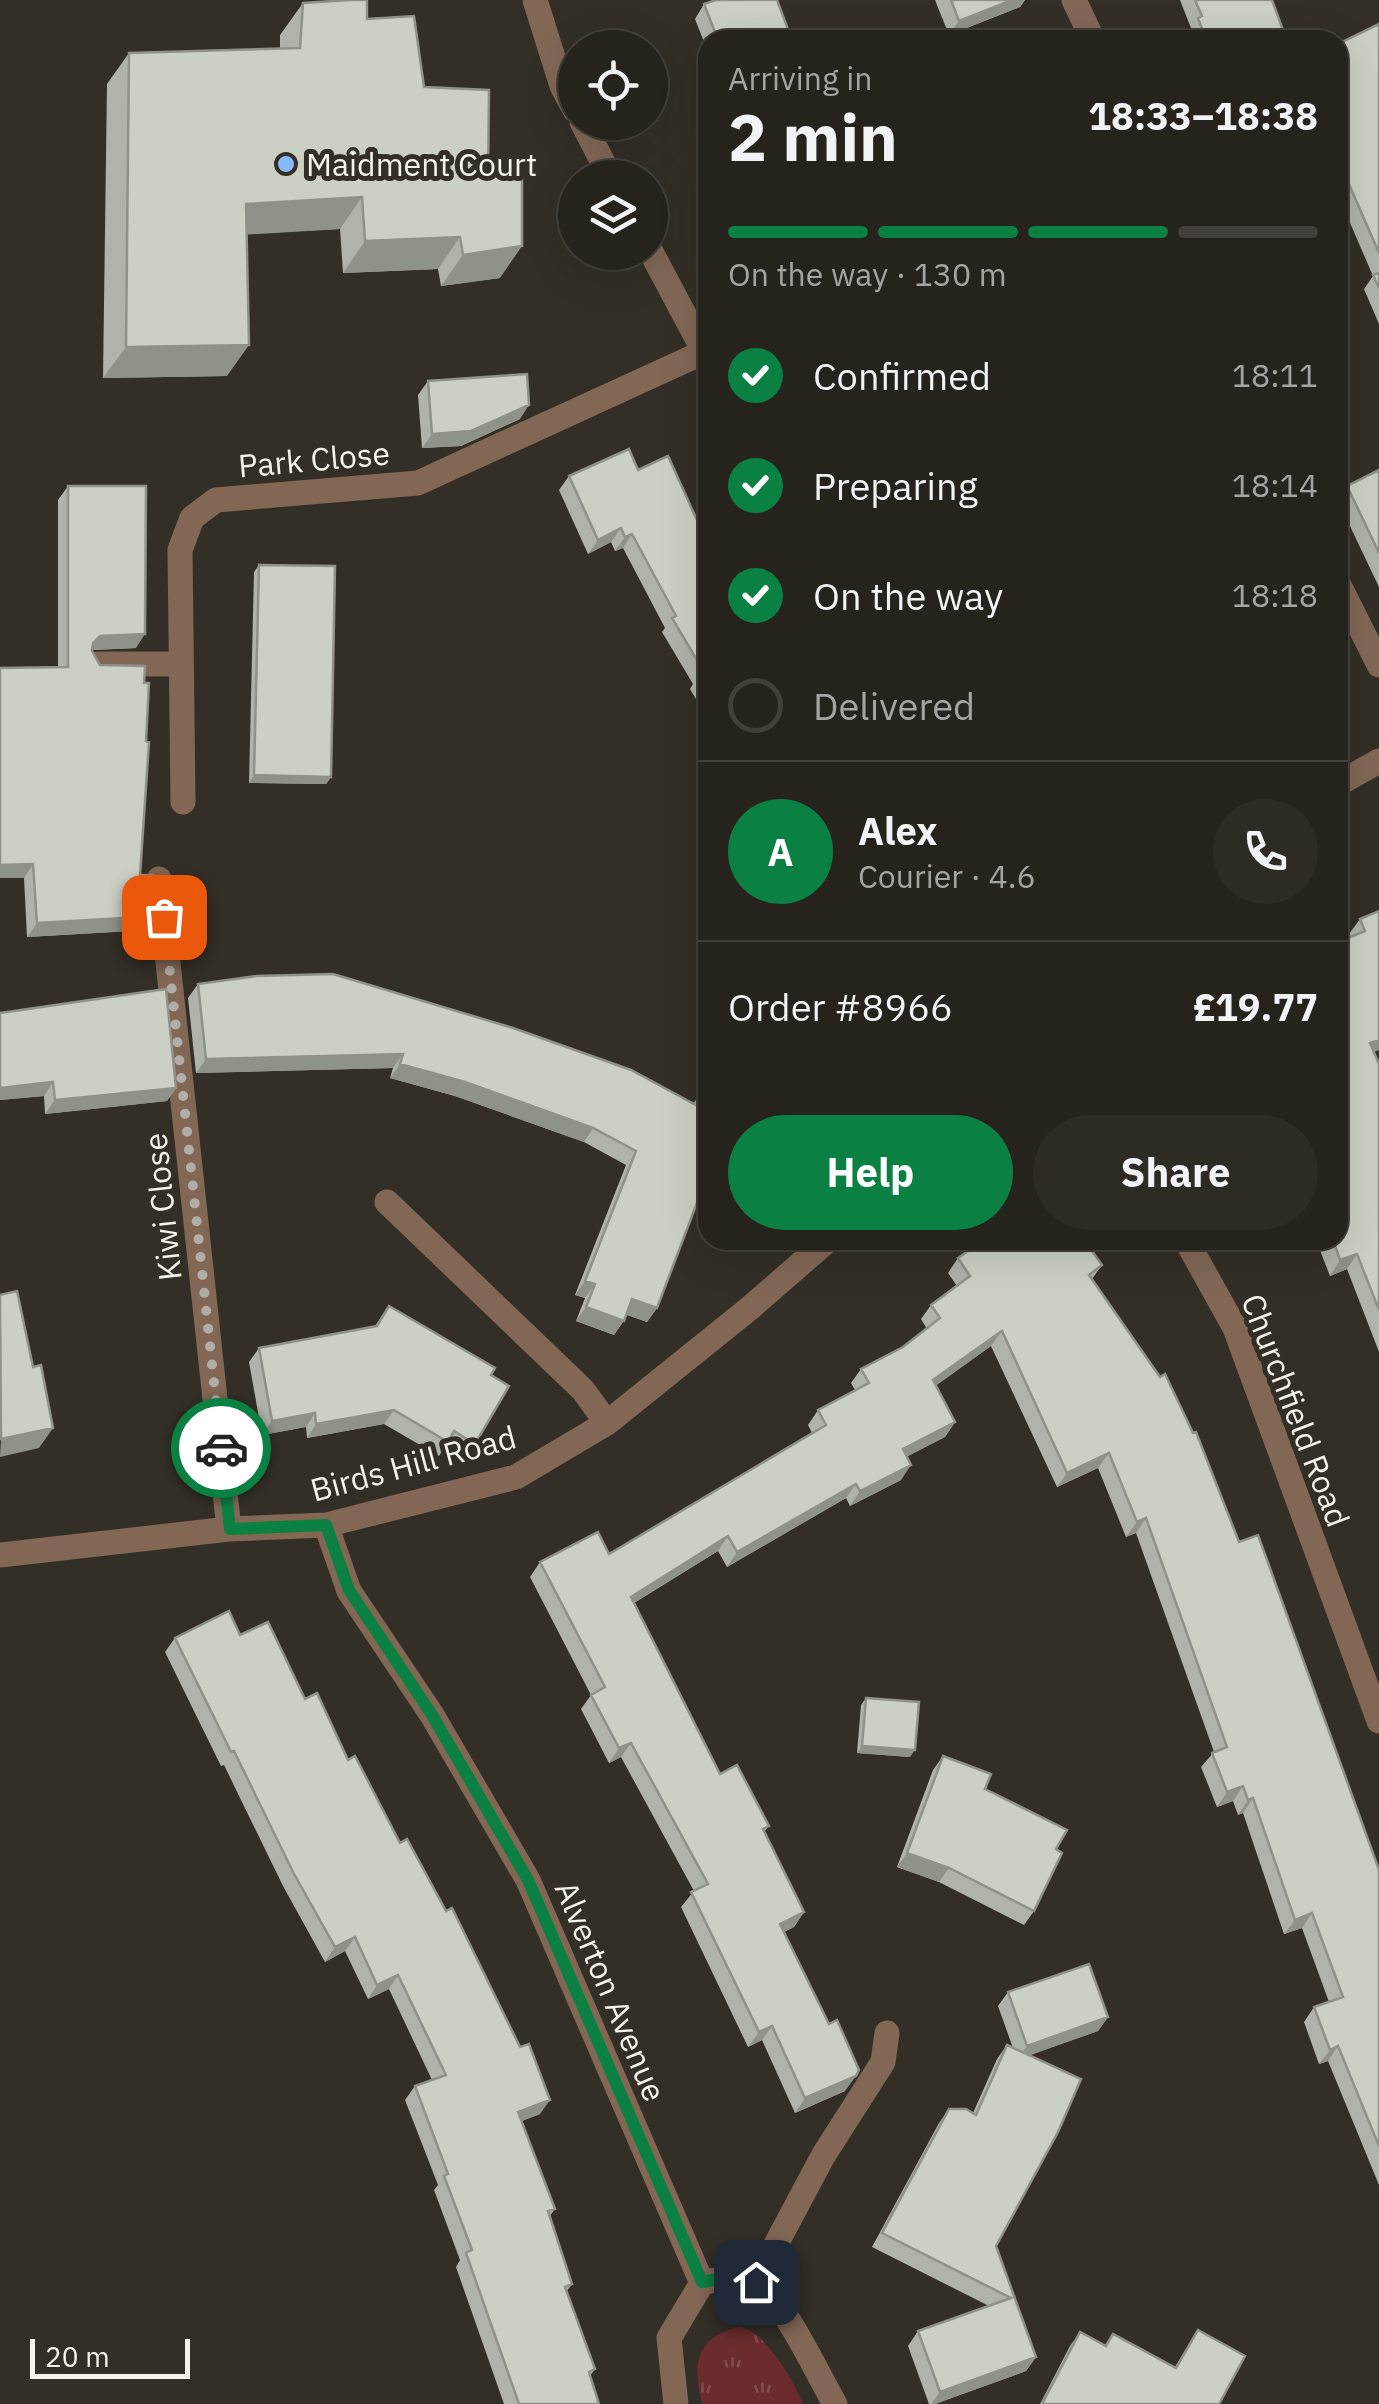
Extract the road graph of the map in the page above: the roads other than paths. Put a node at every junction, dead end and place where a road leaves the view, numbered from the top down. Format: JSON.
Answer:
{"nodes":[{"id":1,"x":534,"y":0,"type":"edge"},
{"id":2,"x":1074,"y":0,"type":"edge"},
{"id":3,"x":1088,"y":30,"type":"edge"},
{"id":4,"x":558,"y":74,"type":"edge"},
{"id":5,"x":661,"y":270,"type":"edge"},
{"id":6,"x":698,"y":341,"type":"edge"},
{"id":7,"x":698,"y":360,"type":"edge"},
{"id":8,"x":1348,"y":603,"type":"edge"},
{"id":9,"x":98,"y":664,"type":"edge"},
{"id":10,"x":180,"y":664,"type":"junction"},
{"id":11,"x":1379,"y":665,"type":"edge"},
{"id":12,"x":1379,"y":760,"type":"edge"},
{"id":13,"x":1348,"y":778,"type":"edge"},
{"id":14,"x":183,"y":802,"type":"dead end"},
{"id":15,"x":159,"y":879,"type":"dead end"},
{"id":16,"x":388,"y":1202,"type":"dead end"},
{"id":17,"x":817,"y":1250,"type":"edge"},
{"id":18,"x":1191,"y":1250,"type":"edge"},
{"id":19,"x":607,"y":1423,"type":"junction"},
{"id":20,"x":326,"y":1525,"type":"junction"},
{"id":21,"x":230,"y":1529,"type":"junction"},
{"id":22,"x":0,"y":1555,"type":"edge"},
{"id":23,"x":1379,"y":1721,"type":"edge"},
{"id":24,"x":888,"y":2033,"type":"dead end"},
{"id":25,"x":702,"y":2282,"type":"junction"},
{"id":26,"x":756,"y":2282,"type":"junction"},
{"id":27,"x":676,"y":2404,"type":"edge"},
{"id":28,"x":835,"y":2404,"type":"edge"}],
"edges":[{"from":1,"to":4,"type":"street"},
{"from":2,"to":3,"type":"street"},
{"from":5,"to":6,"type":"street"},
{"from":7,"to":10,"type":"street","name":"Park Close"},
{"from":8,"to":11,"type":"street"},
{"from":9,"to":10,"type":"street"},
{"from":10,"to":14,"type":"street","name":"Park Close"},
{"from":12,"to":13,"type":"street"},
{"from":15,"to":21,"type":"street","name":"Kiwi Close"},
{"from":16,"to":19,"type":"street"},
{"from":17,"to":19,"type":"street","name":"Birds Hill Road"},
{"from":18,"to":23,"type":"street","name":"Churchfield Road"},
{"from":19,"to":20,"type":"street","name":"Birds Hill Road"},
{"from":20,"to":21,"type":"street","name":"Birds Hill Road"},
{"from":20,"to":25,"type":"street","name":"Alverton Avenue"},
{"from":21,"to":22,"type":"street","name":"Birds Hill Road"},
{"from":24,"to":26,"type":"street"},
{"from":25,"to":26,"type":"street"},
{"from":25,"to":27,"type":"street"},
{"from":26,"to":28,"type":"street"}]}
